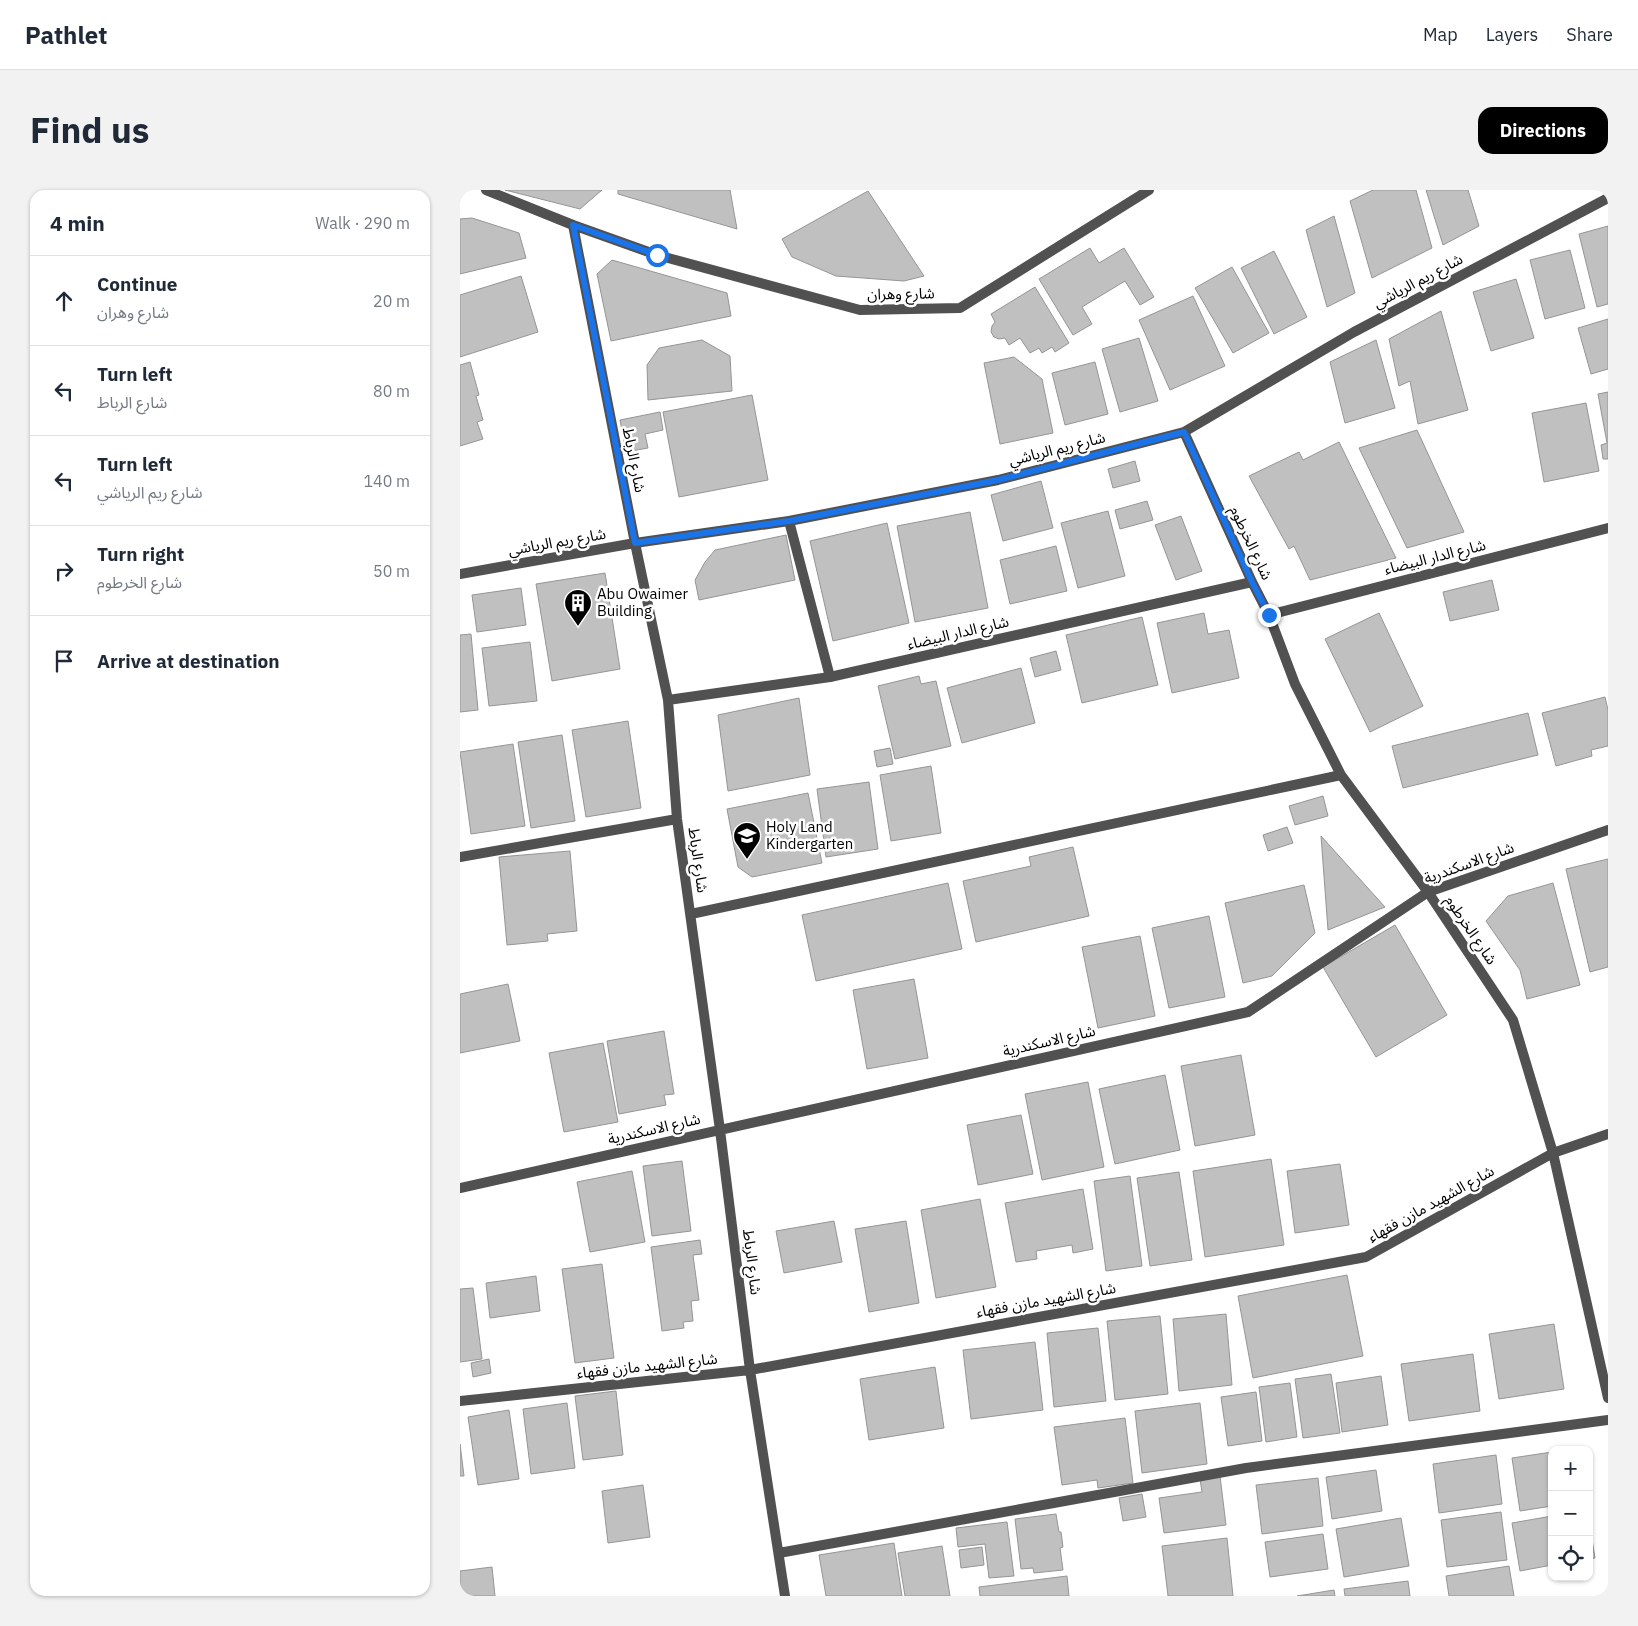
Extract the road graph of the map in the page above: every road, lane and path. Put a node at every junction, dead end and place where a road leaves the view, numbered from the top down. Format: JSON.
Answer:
{"nodes":[{"id":1,"x":486,"y":190,"type":"edge"},
{"id":2,"x":1149,"y":190,"type":"edge"},
{"id":3,"x":1608,"y":198,"type":"edge"},
{"id":4,"x":573,"y":225,"type":"junction"},
{"id":5,"x":1184,"y":432,"type":"junction"},
{"id":6,"x":789,"y":521,"type":"junction"},
{"id":7,"x":1608,"y":528,"type":"edge"},
{"id":8,"x":635,"y":543,"type":"junction"},
{"id":9,"x":460,"y":574,"type":"edge"},
{"id":10,"x":1252,"y":582,"type":"junction"},
{"id":11,"x":1269,"y":615,"type":"junction"},
{"id":12,"x":830,"y":677,"type":"junction"},
{"id":13,"x":668,"y":700,"type":"junction"},
{"id":14,"x":1341,"y":775,"type":"junction"},
{"id":15,"x":677,"y":820,"type":"junction"},
{"id":16,"x":1608,"y":830,"type":"edge"},
{"id":17,"x":460,"y":856,"type":"edge"},
{"id":18,"x":1428,"y":892,"type":"junction"},
{"id":19,"x":691,"y":914,"type":"junction"},
{"id":20,"x":720,"y":1130,"type":"junction"},
{"id":21,"x":1608,"y":1134,"type":"edge"},
{"id":22,"x":1553,"y":1153,"type":"junction"},
{"id":23,"x":460,"y":1188,"type":"edge"},
{"id":24,"x":750,"y":1370,"type":"junction"},
{"id":25,"x":1608,"y":1398,"type":"edge"},
{"id":26,"x":460,"y":1401,"type":"edge"},
{"id":27,"x":1608,"y":1420,"type":"edge"},
{"id":28,"x":779,"y":1553,"type":"junction"},
{"id":29,"x":785,"y":1596,"type":"edge"}],
"edges":[{"from":1,"to":4,"type":"street"},
{"from":2,"to":4,"type":"street","name":"شارع وهران"},
{"from":3,"to":5,"type":"street","name":"شارع ريم الرياشي"},
{"from":4,"to":8,"type":"street","name":"شارع الرباط"},
{"from":5,"to":6,"type":"street","name":"شارع ريم الرياشي"},
{"from":5,"to":10,"type":"street","name":"شارع الخرطوم"},
{"from":6,"to":8,"type":"street","name":"شارع ريم الرياشي"},
{"from":6,"to":12,"type":"street"},
{"from":7,"to":11,"type":"street","name":"شارع الدار البيضاء"},
{"from":8,"to":9,"type":"street","name":"شارع ريم الرياشي"},
{"from":8,"to":13,"type":"street","name":"شارع الرباط"},
{"from":10,"to":11,"type":"street","name":"شارع الخرطوم"},
{"from":10,"to":12,"type":"street","name":"شارع الدار البيضاء"},
{"from":11,"to":14,"type":"street","name":"شارع الخرطوم"},
{"from":12,"to":13,"type":"street","name":"شارع الدار البيضاء"},
{"from":13,"to":15,"type":"street","name":"شارع الرباط"},
{"from":14,"to":18,"type":"street","name":"شارع الخرطوم"},
{"from":14,"to":19,"type":"street"},
{"from":15,"to":17,"type":"street"},
{"from":15,"to":19,"type":"street","name":"شارع الرباط"},
{"from":16,"to":18,"type":"street","name":"شارع الاسكندرية"},
{"from":18,"to":20,"type":"street","name":"شارع الاسكندرية"},
{"from":18,"to":22,"type":"street","name":"شارع الخرطوم"},
{"from":19,"to":20,"type":"street","name":"شارع الرباط"},
{"from":20,"to":23,"type":"street","name":"شارع الاسكندرية"},
{"from":20,"to":24,"type":"street","name":"شارع الرباط"},
{"from":21,"to":22,"type":"street","name":"شارع الشهيد مازن فقهاء"},
{"from":22,"to":24,"type":"street","name":"شارع الشهيد مازن فقهاء"},
{"from":22,"to":25,"type":"street","name":"شارع الخرطوم"},
{"from":24,"to":26,"type":"street","name":"شارع الشهيد مازن فقهاء"},
{"from":24,"to":28,"type":"street","name":"شارع الرباط"},
{"from":27,"to":28,"type":"street"},
{"from":28,"to":29,"type":"street","name":"شارع الرباط"}]}
